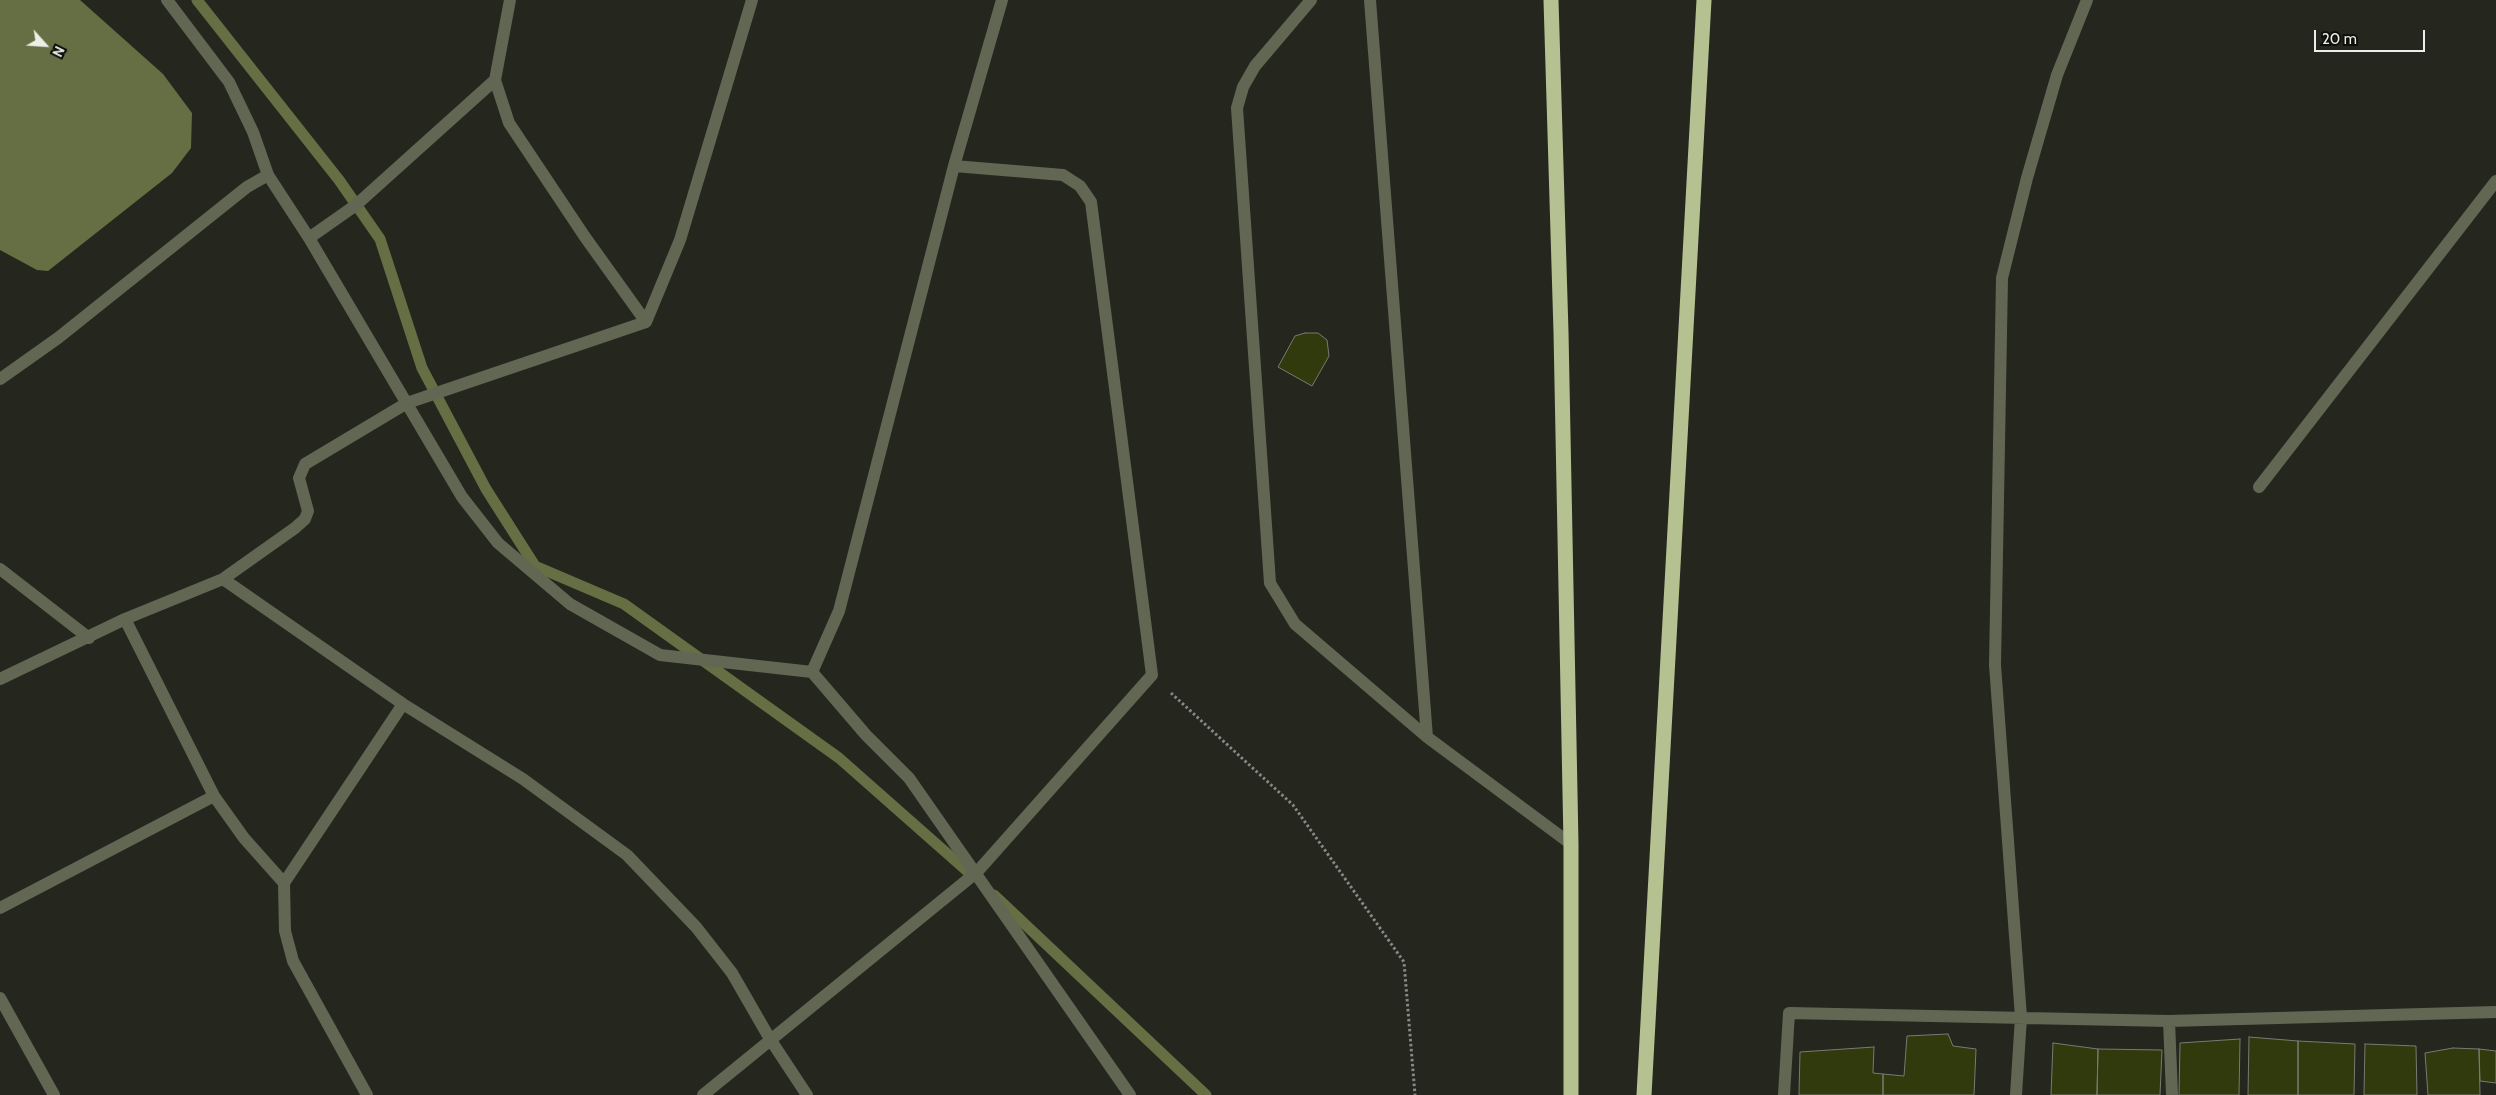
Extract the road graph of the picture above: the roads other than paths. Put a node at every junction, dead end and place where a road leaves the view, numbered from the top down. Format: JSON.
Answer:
{"nodes":[{"id":1,"x":167,"y":0,"type":"edge"},
{"id":2,"x":510,"y":0,"type":"edge"},
{"id":3,"x":752,"y":0,"type":"edge"},
{"id":4,"x":1002,"y":0,"type":"edge"},
{"id":5,"x":1311,"y":0,"type":"edge"},
{"id":6,"x":1370,"y":0,"type":"edge"},
{"id":7,"x":1551,"y":0,"type":"edge"},
{"id":8,"x":1704,"y":0,"type":"edge"},
{"id":9,"x":2087,"y":0,"type":"edge"},
{"id":10,"x":495,"y":80,"type":"junction"},
{"id":11,"x":954,"y":166,"type":"junction"},
{"id":12,"x":268,"y":175,"type":"junction"},
{"id":13,"x":2496,"y":181,"type":"edge"},
{"id":14,"x":309,"y":238,"type":"junction"},
{"id":15,"x":646,"y":322,"type":"junction"},
{"id":16,"x":0,"y":379,"type":"edge"},
{"id":17,"x":407,"y":403,"type":"junction"},
{"id":18,"x":2259,"y":487,"type":"dead end"},
{"id":19,"x":0,"y":569,"type":"edge"},
{"id":20,"x":222,"y":579,"type":"junction"},
{"id":21,"x":125,"y":619,"type":"junction"},
{"id":22,"x":89,"y":638,"type":"junction"},
{"id":23,"x":812,"y":672,"type":"junction"},
{"id":24,"x":0,"y":679,"type":"edge"},
{"id":25,"x":403,"y":704,"type":"junction"},
{"id":26,"x":1428,"y":737,"type":"junction"},
{"id":27,"x":214,"y":796,"type":"junction"},
{"id":28,"x":1571,"y":844,"type":"junction"},
{"id":29,"x":977,"y":872,"type":"junction"},
{"id":30,"x":284,"y":883,"type":"junction"},
{"id":31,"x":0,"y":908,"type":"edge"},
{"id":32,"x":0,"y":998,"type":"edge"},
{"id":33,"x":2496,"y":1012,"type":"edge"},
{"id":34,"x":2020,"y":1017,"type":"junction"},
{"id":35,"x":2169,"y":1021,"type":"junction"},
{"id":36,"x":770,"y":1040,"type":"junction"},
{"id":37,"x":54,"y":1095,"type":"edge"},
{"id":38,"x":367,"y":1095,"type":"edge"},
{"id":39,"x":703,"y":1095,"type":"edge"},
{"id":40,"x":807,"y":1095,"type":"edge"},
{"id":41,"x":1130,"y":1095,"type":"edge"},
{"id":42,"x":1571,"y":1095,"type":"edge"},
{"id":43,"x":1644,"y":1095,"type":"edge"},
{"id":44,"x":1784,"y":1095,"type":"edge"},
{"id":45,"x":2016,"y":1095,"type":"edge"},
{"id":46,"x":2172,"y":1095,"type":"edge"}],
"edges":[{"from":1,"to":12,"type":"street"},
{"from":2,"to":10,"type":"street"},
{"from":3,"to":15,"type":"street"},
{"from":4,"to":11,"type":"street"},
{"from":5,"to":26,"type":"street"},
{"from":6,"to":26,"type":"street"},
{"from":7,"to":28,"type":"highway"},
{"from":8,"to":43,"type":"highway"},
{"from":9,"to":34,"type":"street"},
{"from":10,"to":14,"type":"street"},
{"from":10,"to":15,"type":"street"},
{"from":11,"to":23,"type":"street"},
{"from":11,"to":29,"type":"street"},
{"from":12,"to":14,"type":"street"},
{"from":12,"to":16,"type":"street"},
{"from":13,"to":18,"type":"street"},
{"from":14,"to":17,"type":"street"},
{"from":15,"to":17,"type":"street"},
{"from":17,"to":20,"type":"street"},
{"from":17,"to":23,"type":"street"},
{"from":19,"to":22,"type":"street"},
{"from":20,"to":21,"type":"street"},
{"from":20,"to":25,"type":"street"},
{"from":21,"to":22,"type":"street"},
{"from":21,"to":27,"type":"street"},
{"from":22,"to":24,"type":"street"},
{"from":23,"to":29,"type":"street"},
{"from":25,"to":30,"type":"street"},
{"from":25,"to":36,"type":"street"},
{"from":26,"to":28,"type":"street"},
{"from":27,"to":30,"type":"street"},
{"from":27,"to":31,"type":"street"},
{"from":28,"to":42,"type":"highway"},
{"from":29,"to":36,"type":"street"},
{"from":29,"to":41,"type":"street"},
{"from":30,"to":38,"type":"street"},
{"from":32,"to":37,"type":"street"},
{"from":33,"to":35,"type":"street"},
{"from":34,"to":35,"type":"street"},
{"from":34,"to":44,"type":"street"},
{"from":34,"to":45,"type":"street"},
{"from":35,"to":46,"type":"street"},
{"from":36,"to":39,"type":"street"},
{"from":36,"to":40,"type":"street"}]}
